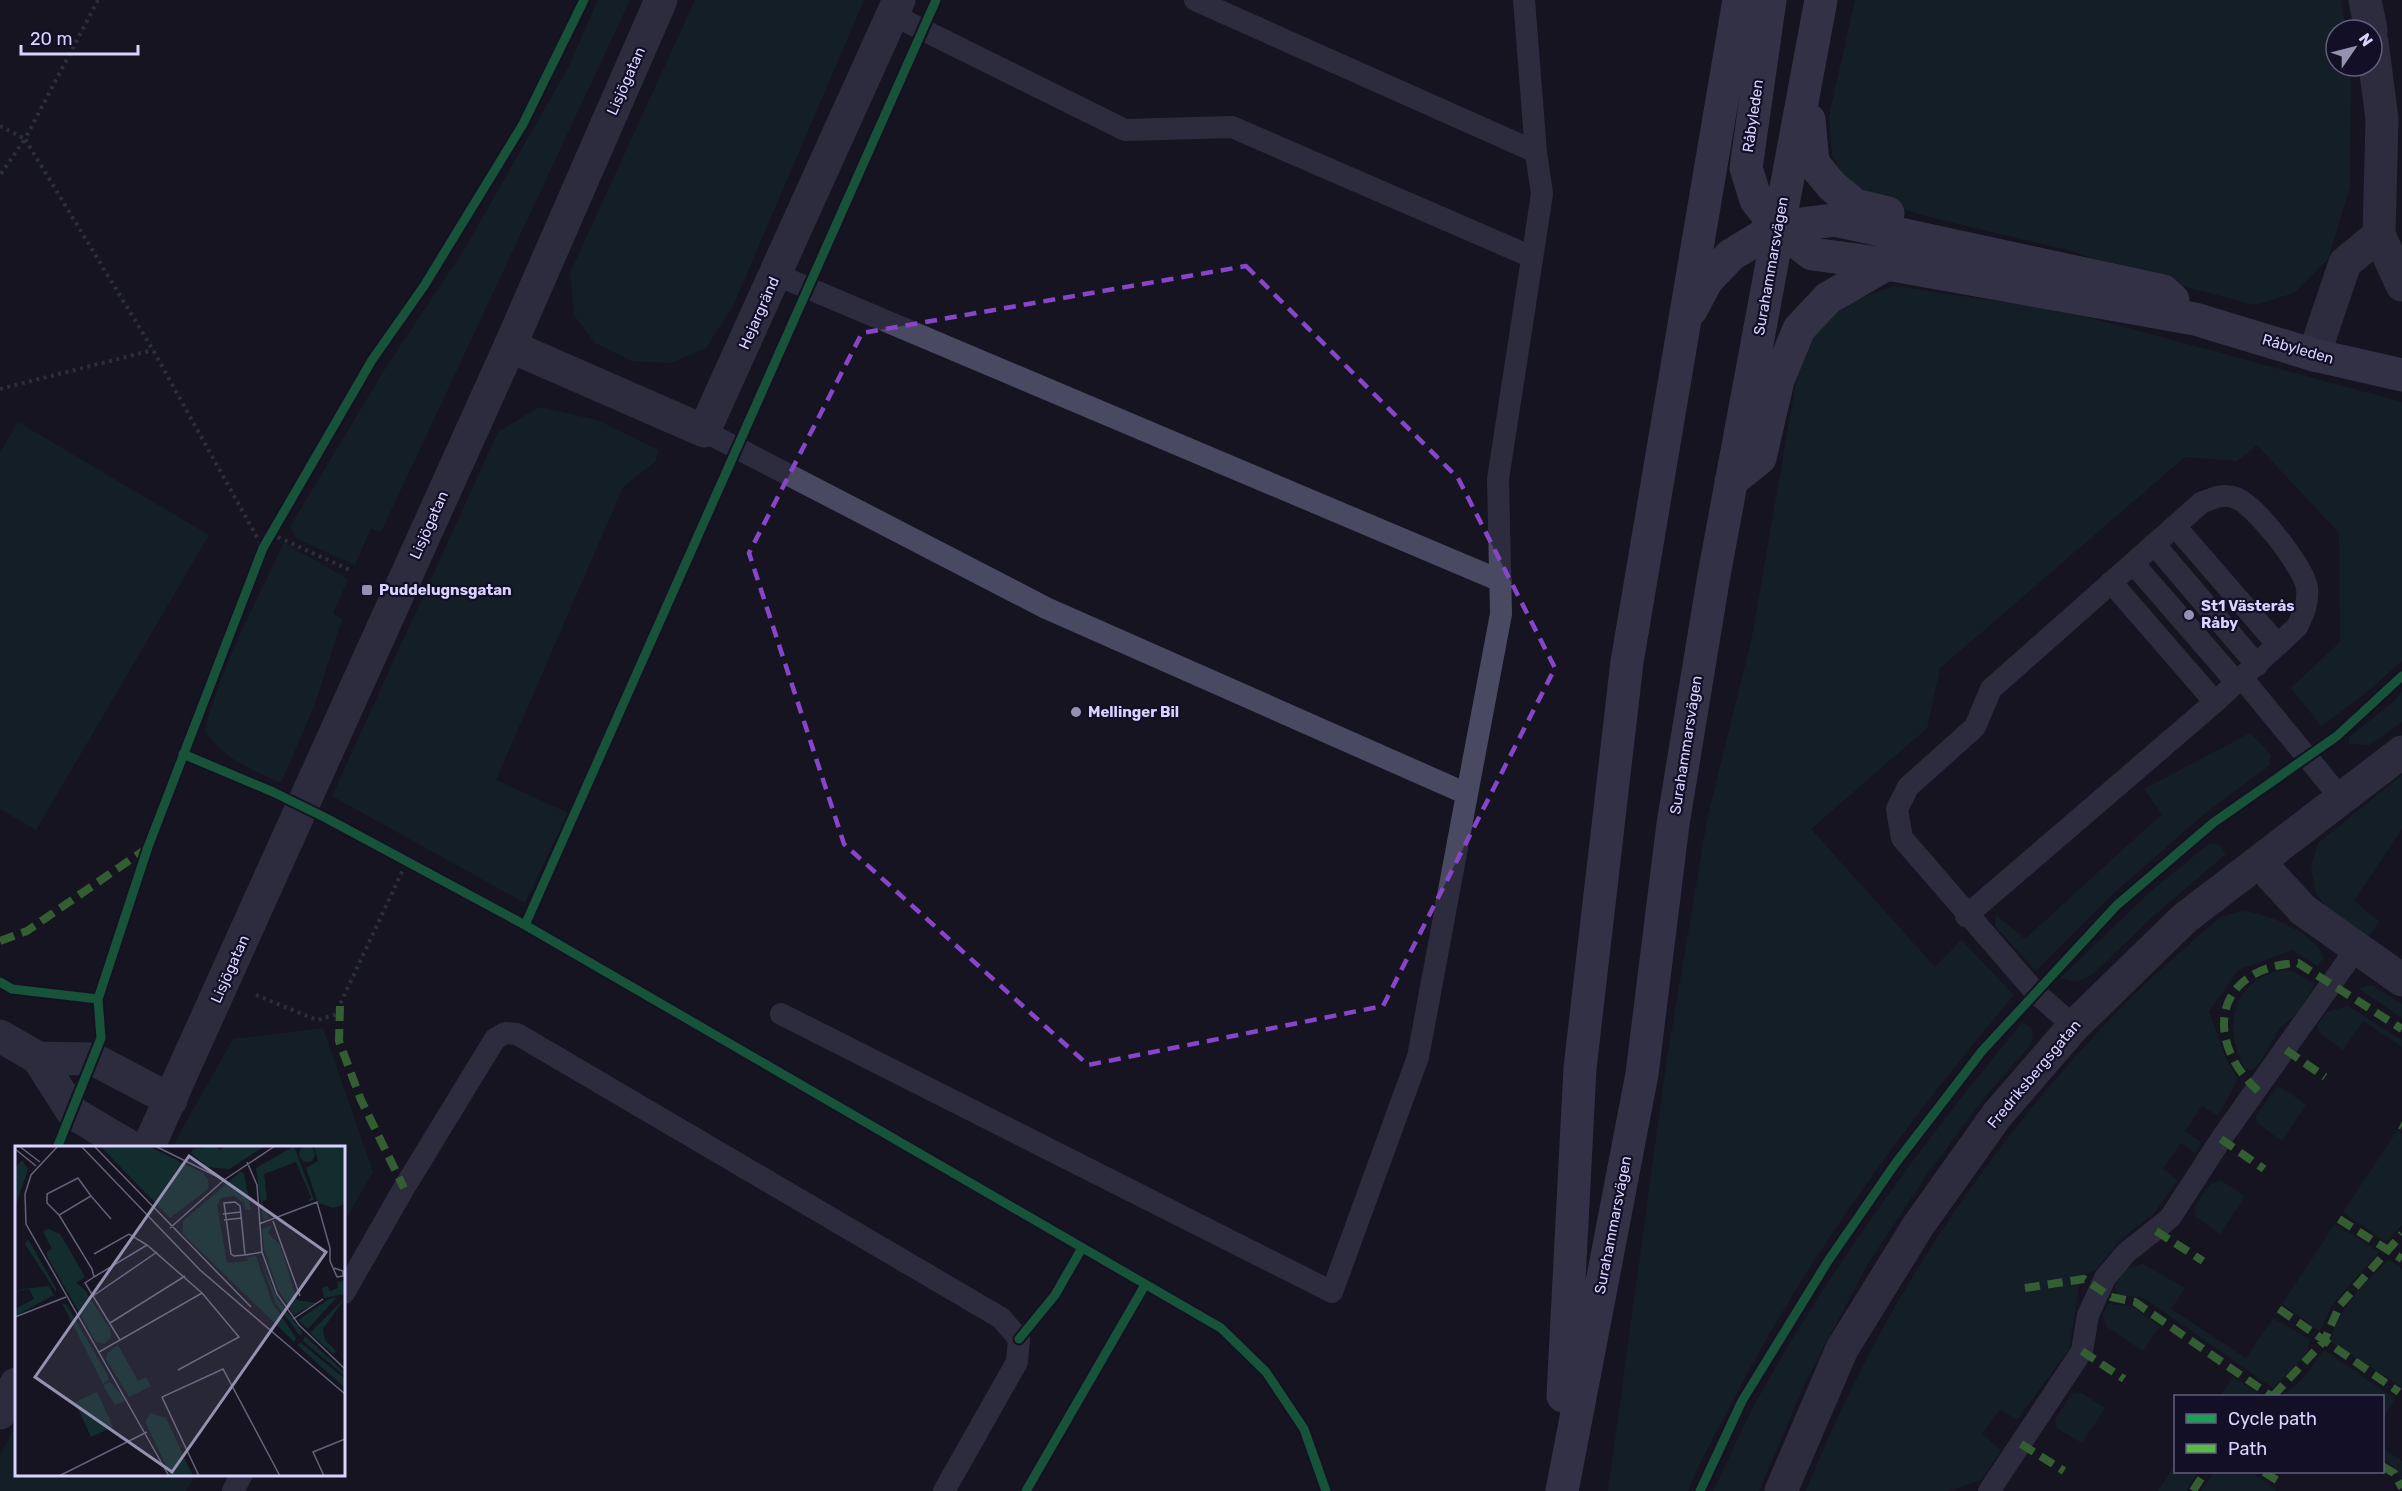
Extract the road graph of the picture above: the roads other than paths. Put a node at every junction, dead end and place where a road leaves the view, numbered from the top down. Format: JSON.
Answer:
{"nodes":[{"id":1,"x":661,"y":0,"type":"edge"},
{"id":2,"x":1196,"y":0,"type":"edge"},
{"id":3,"x":1524,"y":0,"type":"edge"},
{"id":4,"x":1739,"y":0,"type":"edge"},
{"id":5,"x":1770,"y":0,"type":"edge"},
{"id":6,"x":1821,"y":0,"type":"edge"},
{"id":7,"x":2365,"y":0,"type":"edge"},
{"id":8,"x":896,"y":8,"type":"edge"},
{"id":9,"x":2368,"y":18,"type":"edge"},
{"id":10,"x":1807,"y":70,"type":"junction"},
{"id":11,"x":2377,"y":78,"type":"edge"},
{"id":12,"x":1536,"y":152,"type":"junction"},
{"id":13,"x":1777,"y":228,"type":"junction"},
{"id":14,"x":2379,"y":235,"type":"junction"},
{"id":15,"x":1955,"y":244,"type":"junction"},
{"id":16,"x":1532,"y":257,"type":"junction"},
{"id":17,"x":1887,"y":264,"type":"junction"},
{"id":18,"x":777,"y":275,"type":"junction"},
{"id":19,"x":2402,"y":285,"type":"edge"},
{"id":20,"x":2195,"y":319,"type":"junction"},
{"id":21,"x":1683,"y":325,"type":"junction"},
{"id":22,"x":510,"y":346,"type":"junction"},
{"id":23,"x":2314,"y":355,"type":"junction"},
{"id":24,"x":2402,"y":375,"type":"edge"},
{"id":25,"x":704,"y":431,"type":"junction"},
{"id":26,"x":1731,"y":481,"type":"junction"},
{"id":27,"x":2175,"y":526,"type":"junction"},
{"id":28,"x":2154,"y":544,"type":"junction"},
{"id":29,"x":2133,"y":563,"type":"junction"},
{"id":30,"x":1501,"y":581,"type":"junction"},
{"id":31,"x":2111,"y":582,"type":"junction"},
{"id":32,"x":2278,"y":645,"type":"junction"},
{"id":33,"x":2245,"y":675,"type":"junction"},
{"id":34,"x":2215,"y":702,"type":"junction"},
{"id":35,"x":2402,"y":752,"type":"edge"},
{"id":36,"x":1467,"y":794,"type":"junction"},
{"id":37,"x":2340,"y":797,"type":"junction"},
{"id":38,"x":2259,"y":862,"type":"junction"},
{"id":39,"x":1966,"y":916,"type":"junction"},
{"id":40,"x":2356,"y":949,"type":"junction"},
{"id":41,"x":2402,"y":980,"type":"edge"},
{"id":42,"x":781,"y":1014,"type":"dead end"},
{"id":43,"x":2074,"y":1026,"type":"junction"},
{"id":44,"x":0,"y":1036,"type":"edge"},
{"id":45,"x":38,"y":1058,"type":"junction"},
{"id":46,"x":171,"y":1100,"type":"junction"},
{"id":47,"x":129,"y":1146,"type":"edge"},
{"id":48,"x":149,"y":1146,"type":"edge"},
{"id":49,"x":345,"y":1291,"type":"edge"},
{"id":50,"x":15,"y":1386,"type":"edge"},
{"id":51,"x":0,"y":1413,"type":"edge"},
{"id":52,"x":241,"y":1476,"type":"edge"},
{"id":53,"x":233,"y":1491,"type":"edge"},
{"id":54,"x":944,"y":1491,"type":"edge"},
{"id":55,"x":1560,"y":1491,"type":"edge"},
{"id":56,"x":1781,"y":1491,"type":"edge"},
{"id":57,"x":1989,"y":1491,"type":"edge"}],
"edges":[{"from":1,"to":22,"type":"street","name":"Lisjögatan"},
{"from":2,"to":12,"type":"lane"},
{"from":3,"to":12,"type":"lane"},
{"from":4,"to":21,"type":"main road","name":"Surahammarsvägen"},
{"from":5,"to":13,"type":"main road","name":"Råbyleden"},
{"from":6,"to":10,"type":"main road","name":"Surahammarsvägen"},
{"from":7,"to":9,"type":"street"},
{"from":8,"to":16,"type":"lane"},
{"from":8,"to":18,"type":"street","name":"Hejargränd"},
{"from":10,"to":13,"type":"main road","name":"Surahammarsvägen"},
{"from":10,"to":15,"type":"main road"},
{"from":11,"to":14,"type":"street"},
{"from":12,"to":16,"type":"lane"},
{"from":13,"to":15,"type":"main road"},
{"from":13,"to":17,"type":"main road","name":"Råbyleden"},
{"from":13,"to":21,"type":"main road"},
{"from":13,"to":26,"type":"main road","name":"Surahammarsvägen"},
{"from":14,"to":19,"type":"street"},
{"from":14,"to":23,"type":"street"},
{"from":15,"to":20,"type":"main road"},
{"from":16,"to":30,"type":"lane"},
{"from":17,"to":20,"type":"main road","name":"Råbyleden"},
{"from":17,"to":26,"type":"main road"},
{"from":18,"to":25,"type":"street","name":"Hejargränd"},
{"from":18,"to":30,"type":"lane"},
{"from":20,"to":23,"type":"main road","name":"Råbyleden"},
{"from":21,"to":55,"type":"main road","name":"Surahammarsvägen"},
{"from":22,"to":25,"type":"street"},
{"from":22,"to":46,"type":"street","name":"Lisjögatan"},
{"from":23,"to":24,"type":"main road","name":"Råbyleden"},
{"from":25,"to":36,"type":"lane"},
{"from":26,"to":55,"type":"main road","name":"Surahammarsvägen"},
{"from":27,"to":28,"type":"lane"},
{"from":27,"to":32,"type":"lane"},
{"from":27,"to":32,"type":"lane"},
{"from":28,"to":29,"type":"lane"},
{"from":28,"to":33,"type":"lane"},
{"from":29,"to":31,"type":"lane"},
{"from":29,"to":33,"type":"lane"},
{"from":30,"to":36,"type":"lane"},
{"from":31,"to":34,"type":"lane"},
{"from":31,"to":39,"type":"lane"},
{"from":32,"to":33,"type":"lane"},
{"from":33,"to":34,"type":"lane"},
{"from":33,"to":37,"type":"lane"},
{"from":34,"to":39,"type":"lane"},
{"from":35,"to":37,"type":"street","name":"Fredriksbergsgatan"},
{"from":36,"to":42,"type":"lane"},
{"from":37,"to":38,"type":"street","name":"Fredriksbergsgatan"},
{"from":38,"to":40,"type":"street"},
{"from":38,"to":43,"type":"street","name":"Fredriksbergsgatan"},
{"from":39,"to":43,"type":"lane"},
{"from":40,"to":41,"type":"street"},
{"from":40,"to":57,"type":"lane"},
{"from":43,"to":56,"type":"street","name":"Fredriksbergsgatan"},
{"from":44,"to":45,"type":"street"},
{"from":45,"to":46,"type":"street"},
{"from":45,"to":47,"type":"street"},
{"from":46,"to":48,"type":"street","name":"Lisjögatan"},
{"from":49,"to":54,"type":"lane"},
{"from":50,"to":51,"type":"street"},
{"from":52,"to":53,"type":"lane"}]}
